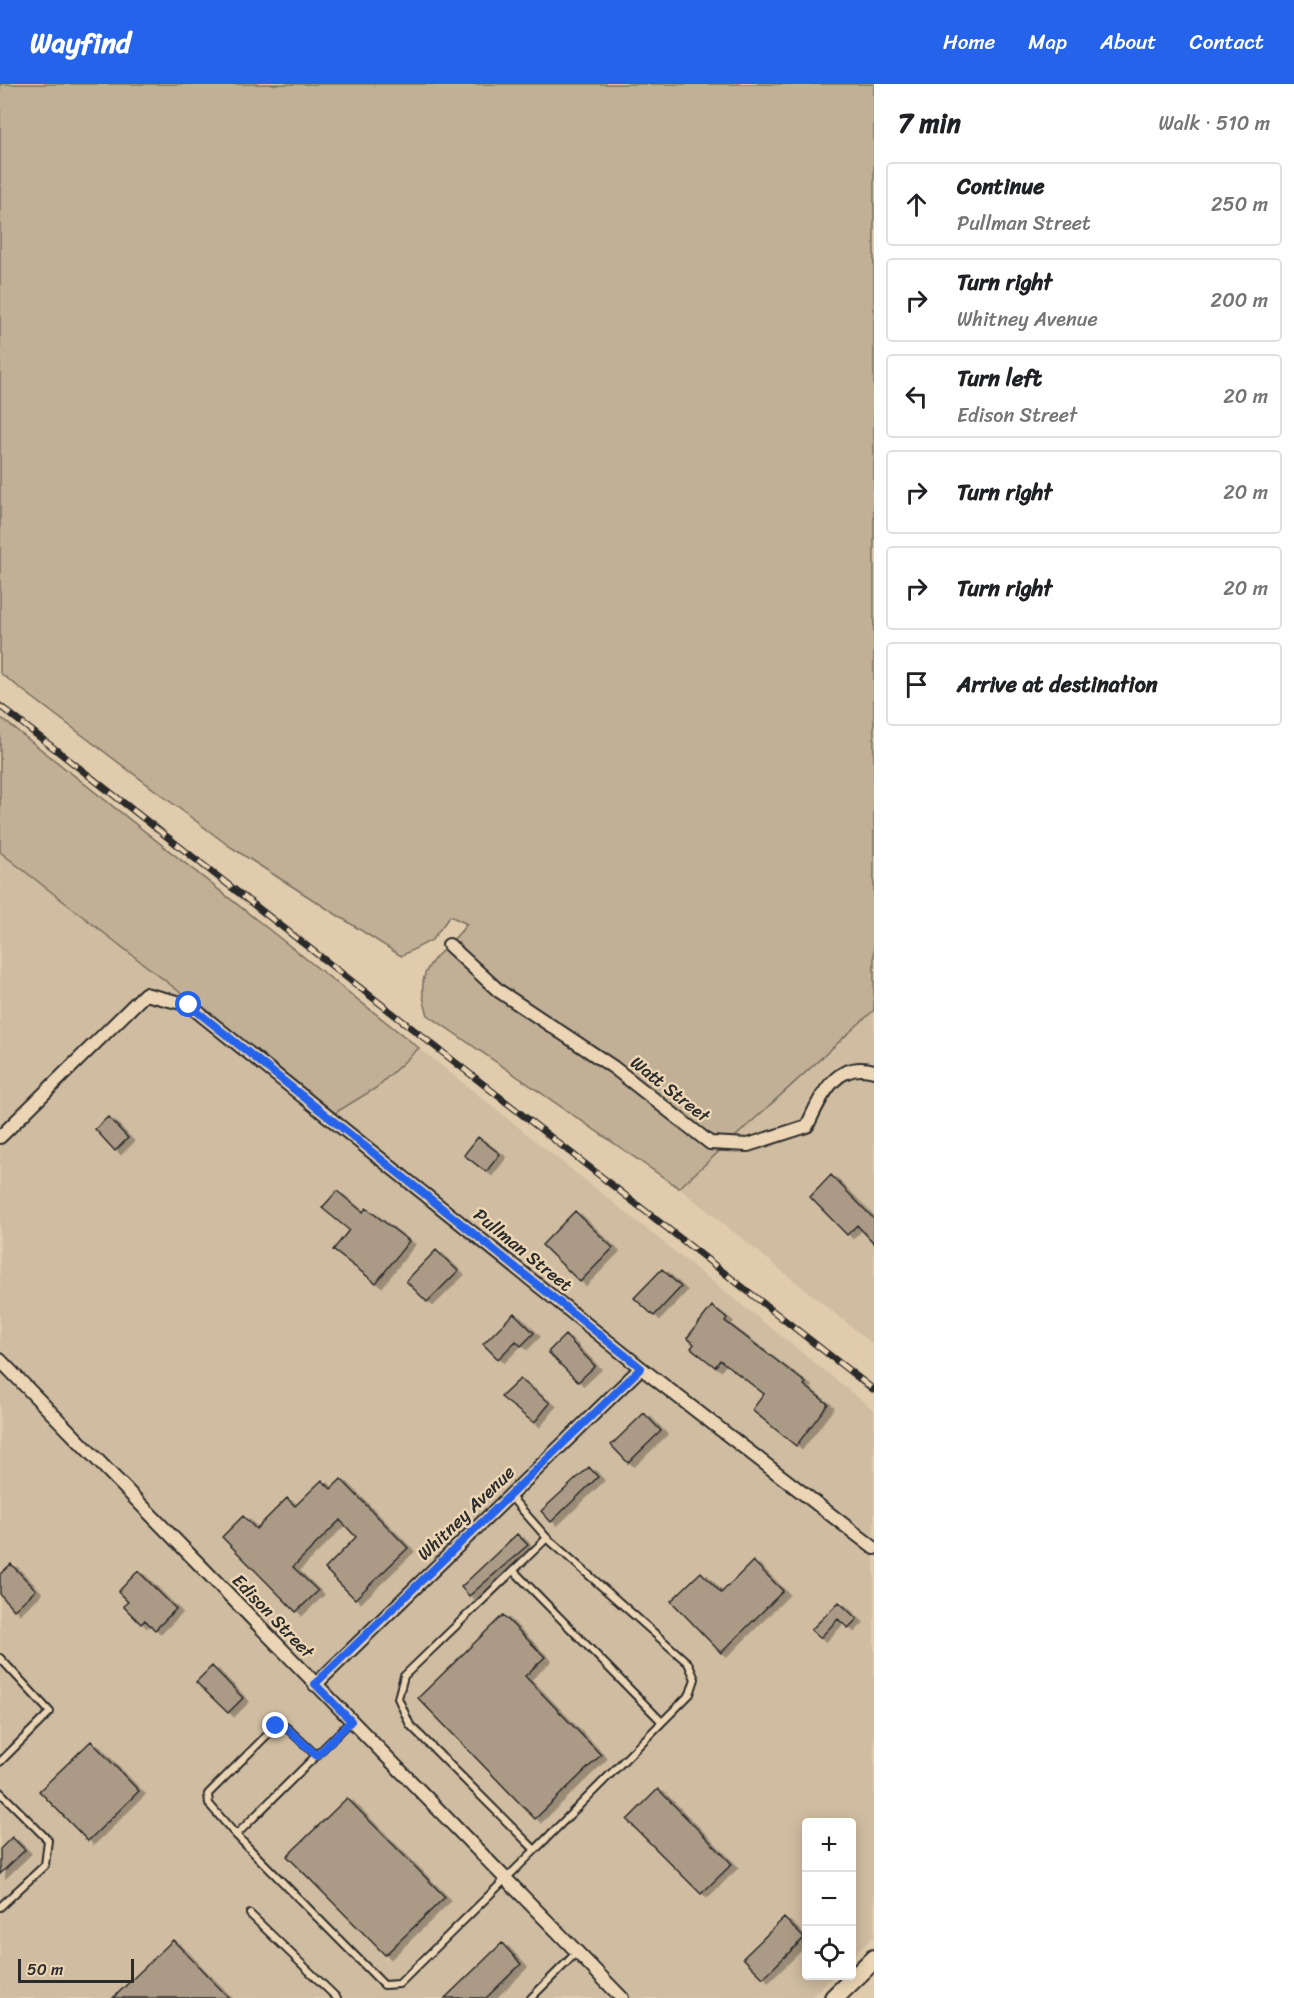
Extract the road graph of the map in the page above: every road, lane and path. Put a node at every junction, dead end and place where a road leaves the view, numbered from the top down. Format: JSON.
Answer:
{"nodes":[{"id":1,"x":449,"y":945,"type":"dead end"},
{"id":2,"x":874,"y":1071,"type":"edge"},
{"id":3,"x":0,"y":1137,"type":"edge"},
{"id":4,"x":0,"y":1360,"type":"edge"},
{"id":5,"x":641,"y":1368,"type":"junction"},
{"id":6,"x":510,"y":1496,"type":"junction"},
{"id":7,"x":547,"y":1538,"type":"junction"},
{"id":8,"x":874,"y":1548,"type":"edge"},
{"id":9,"x":514,"y":1571,"type":"junction"},
{"id":10,"x":0,"y":1658,"type":"edge"},
{"id":11,"x":315,"y":1684,"type":"junction"},
{"id":12,"x":351,"y":1721,"type":"junction"},
{"id":13,"x":662,"y":1722,"type":"junction"},
{"id":14,"x":317,"y":1756,"type":"junction"},
{"id":15,"x":0,"y":1762,"type":"edge"},
{"id":16,"x":0,"y":1792,"type":"edge"},
{"id":17,"x":236,"y":1835,"type":"junction"},
{"id":18,"x":535,"y":1850,"type":"junction"},
{"id":19,"x":505,"y":1878,"type":"junction"},
{"id":20,"x":0,"y":1908,"type":"edge"},
{"id":21,"x":250,"y":1914,"type":"dead end"},
{"id":22,"x":577,"y":1952,"type":"junction"},
{"id":23,"x":874,"y":1959,"type":"edge"},
{"id":24,"x":337,"y":1998,"type":"edge"},
{"id":25,"x":531,"y":1998,"type":"edge"},
{"id":26,"x":622,"y":1998,"type":"edge"},
{"id":27,"x":834,"y":1998,"type":"edge"}],
"edges":[{"from":1,"to":2,"type":"street","name":"Watt Street"},
{"from":3,"to":5,"type":"street","name":"Pullman Street"},
{"from":4,"to":11,"type":"street","name":"Edison Street"},
{"from":5,"to":6,"type":"street","name":"Whitney Avenue"},
{"from":5,"to":8,"type":"street","name":"Pullman Street"},
{"from":6,"to":7,"type":"lane"},
{"from":6,"to":11,"type":"street","name":"Whitney Avenue"},
{"from":7,"to":9,"type":"lane"},
{"from":7,"to":13,"type":"lane"},
{"from":9,"to":13,"type":"lane"},
{"from":9,"to":18,"type":"lane"},
{"from":10,"to":15,"type":"lane"},
{"from":11,"to":12,"type":"street","name":"Edison Street"},
{"from":12,"to":14,"type":"lane"},
{"from":12,"to":19,"type":"street","name":"Edison Street"},
{"from":13,"to":18,"type":"lane"},
{"from":14,"to":17,"type":"lane"},
{"from":14,"to":17,"type":"lane"},
{"from":16,"to":20,"type":"lane"},
{"from":17,"to":19,"type":"lane"},
{"from":18,"to":19,"type":"lane"},
{"from":19,"to":22,"type":"street","name":"Edison Street"},
{"from":21,"to":24,"type":"lane"},
{"from":22,"to":25,"type":"lane"},
{"from":22,"to":26,"type":"street","name":"Edison Street"},
{"from":23,"to":27,"type":"main road"}]}
